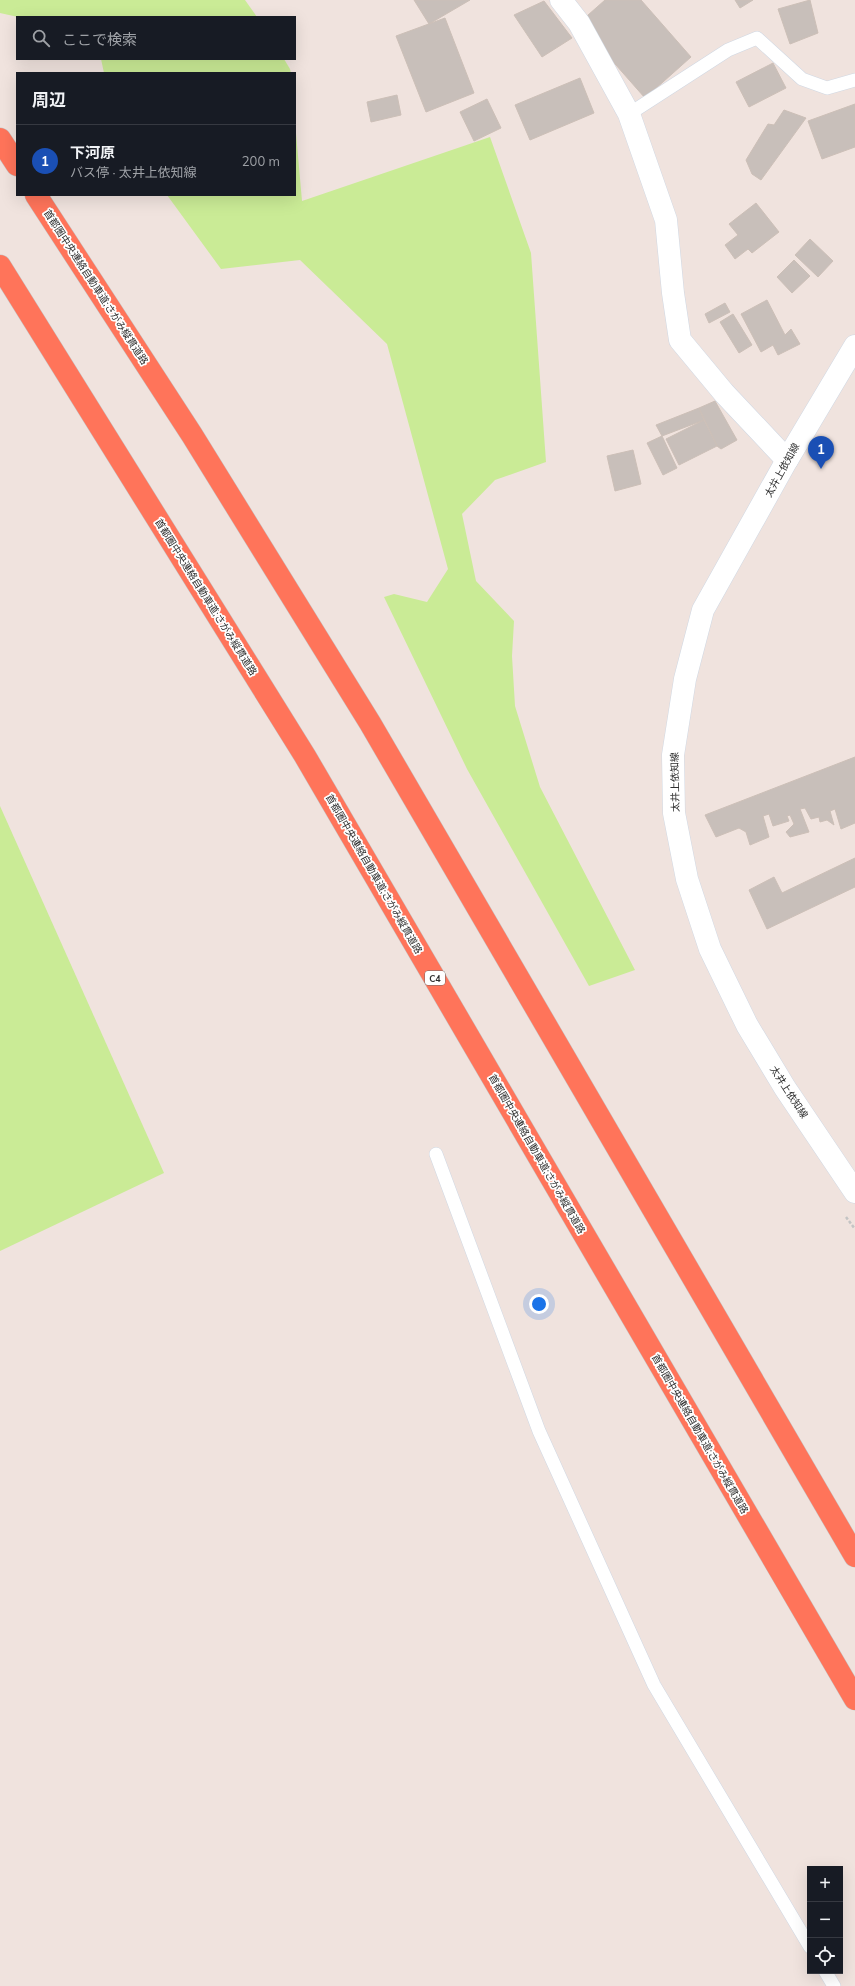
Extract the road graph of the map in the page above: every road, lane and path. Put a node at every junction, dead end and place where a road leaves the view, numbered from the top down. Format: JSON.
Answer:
{"nodes":[{"id":1,"x":561,"y":0,"type":"edge"},
{"id":2,"x":855,"y":80,"type":"edge"},
{"id":3,"x":629,"y":114,"type":"junction"},
{"id":4,"x":0,"y":140,"type":"edge"},
{"id":5,"x":16,"y":164,"type":"edge"},
{"id":6,"x":37,"y":196,"type":"edge"},
{"id":7,"x":0,"y":266,"type":"edge"},
{"id":8,"x":855,"y":346,"type":"edge"},
{"id":9,"x":787,"y":460,"type":"junction"},
{"id":10,"x":436,"y":1154,"type":"dead end"},
{"id":11,"x":855,"y":1192,"type":"edge"},
{"id":12,"x":842,"y":1212,"type":"dead end"},
{"id":13,"x":855,"y":1229,"type":"edge"},
{"id":14,"x":855,"y":1556,"type":"edge"},
{"id":15,"x":855,"y":1699,"type":"edge"},
{"id":16,"x":807,"y":1942,"type":"edge"},
{"id":17,"x":827,"y":1974,"type":"edge"},
{"id":18,"x":834,"y":1986,"type":"edge"}],
"edges":[{"from":1,"to":3,"type":"main road"},
{"from":2,"to":3,"type":"lane"},
{"from":3,"to":9,"type":"main road"},
{"from":4,"to":5,"type":"highway"},
{"from":6,"to":14,"type":"highway","name":"首都圏中央連絡自動車道;さがみ縦貫道路"},
{"from":7,"to":15,"type":"highway","name":"首都圏中央連絡自動車道;さがみ縦貫道路","number":"C4"},
{"from":8,"to":9,"type":"main road","name":"太井上依知線"},
{"from":9,"to":11,"type":"main road","name":"太井上依知線"},
{"from":10,"to":16,"type":"lane"},
{"from":12,"to":13,"type":"path"},
{"from":17,"to":18,"type":"lane"}]}
